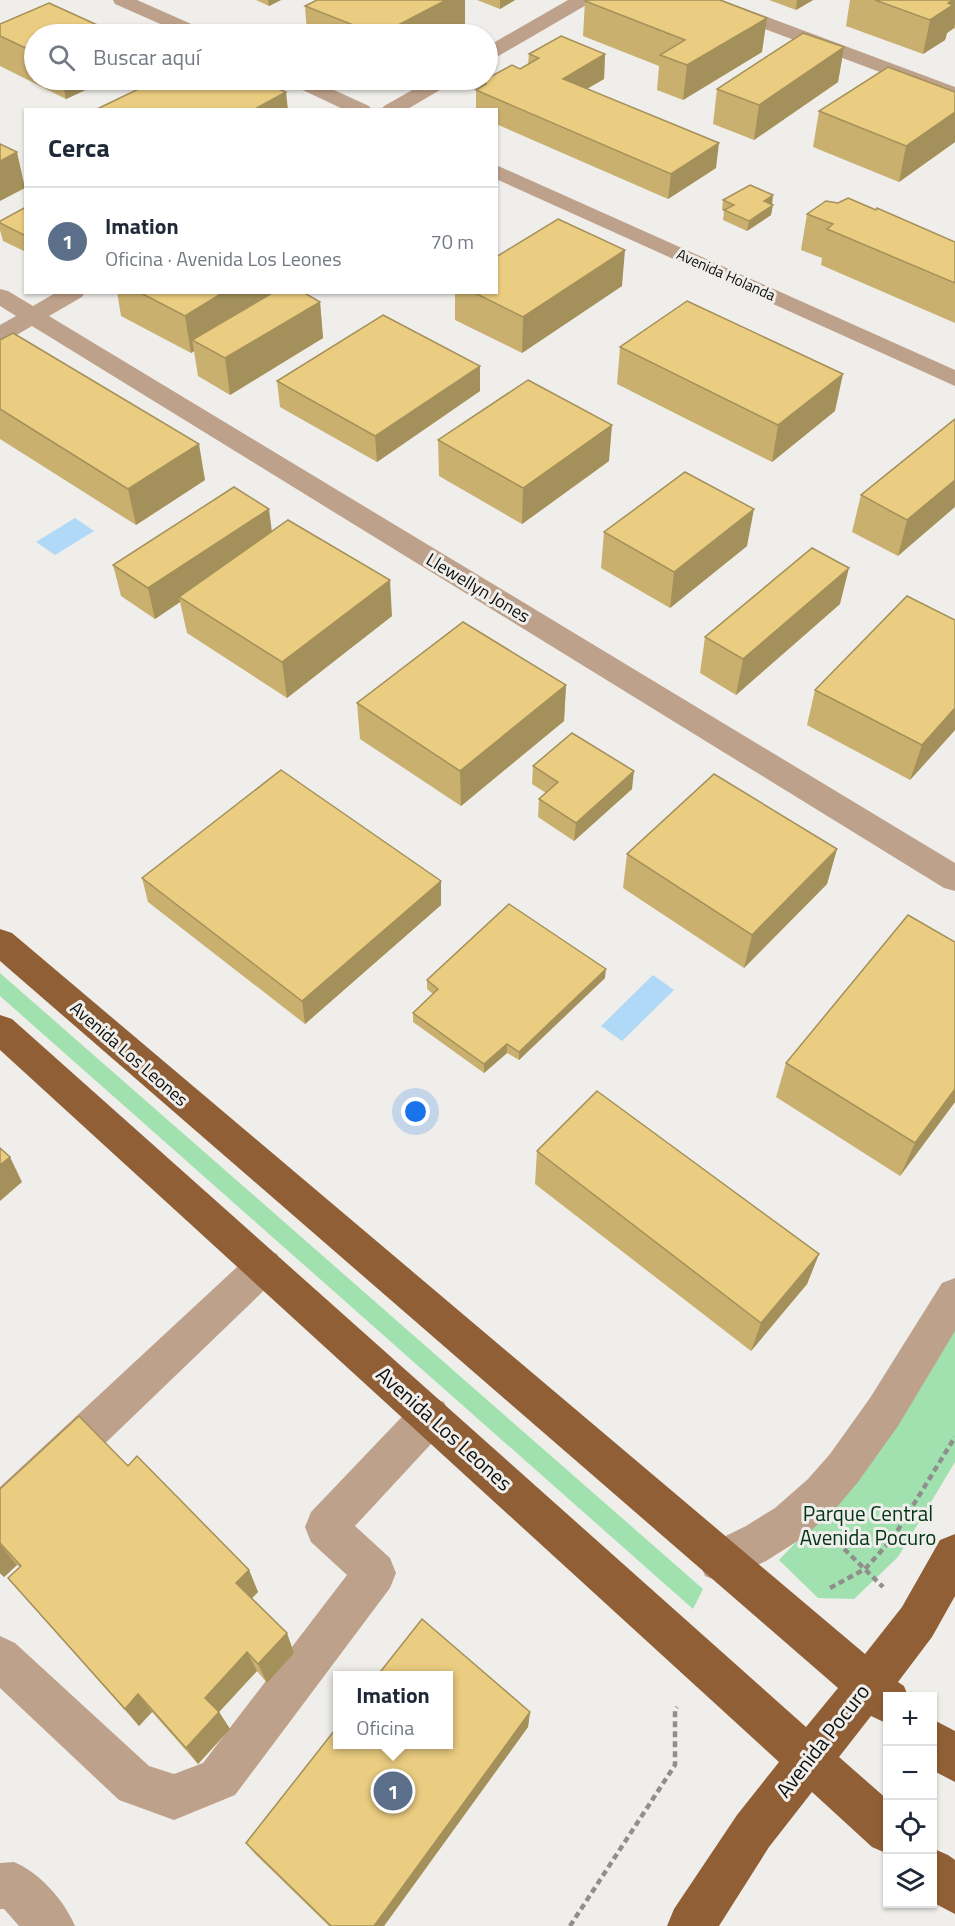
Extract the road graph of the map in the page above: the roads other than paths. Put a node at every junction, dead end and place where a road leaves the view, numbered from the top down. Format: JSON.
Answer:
{"nodes":[{"id":1,"x":122,"y":0,"type":"edge"},
{"id":2,"x":581,"y":0,"type":"edge"},
{"id":3,"x":705,"y":0,"type":"edge"},
{"id":4,"x":176,"y":24,"type":"edge"},
{"id":5,"x":498,"y":48,"type":"edge"},
{"id":6,"x":319,"y":90,"type":"edge"},
{"id":7,"x":426,"y":90,"type":"edge"},
{"id":8,"x":955,"y":94,"type":"edge"},
{"id":9,"x":359,"y":108,"type":"edge"},
{"id":10,"x":394,"y":108,"type":"edge"},
{"id":11,"x":498,"y":172,"type":"edge"},
{"id":12,"x":71,"y":294,"type":"edge"},
{"id":13,"x":0,"y":296,"type":"edge"},
{"id":14,"x":33,"y":316,"type":"junction"},
{"id":15,"x":0,"y":335,"type":"edge"},
{"id":16,"x":955,"y":379,"type":"edge"},
{"id":17,"x":955,"y":879,"type":"edge"},
{"id":18,"x":0,"y":942,"type":"edge"},
{"id":19,"x":0,"y":1029,"type":"edge"},
{"id":20,"x":264,"y":1266,"type":"junction"},
{"id":21,"x":955,"y":1296,"type":"edge"},
{"id":22,"x":429,"y":1416,"type":"junction"},
{"id":23,"x":0,"y":1515,"type":"edge"},
{"id":24,"x":955,"y":1555,"type":"edge"},
{"id":25,"x":720,"y":1561,"type":"junction"},
{"id":26,"x":0,"y":1658,"type":"edge"},
{"id":27,"x":878,"y":1693,"type":"edge"},
{"id":28,"x":937,"y":1744,"type":"edge"},
{"id":29,"x":808,"y":1759,"type":"junction"},
{"id":30,"x":955,"y":1760,"type":"edge"},
{"id":31,"x":883,"y":1826,"type":"edge"},
{"id":32,"x":937,"y":1875,"type":"edge"},
{"id":33,"x":0,"y":1886,"type":"edge"},
{"id":34,"x":955,"y":1891,"type":"edge"},
{"id":35,"x":51,"y":1926,"type":"edge"},
{"id":36,"x":691,"y":1926,"type":"edge"}],
"edges":[{"from":1,"to":4,"type":"street"},
{"from":2,"to":5,"type":"street"},
{"from":3,"to":8,"type":"street"},
{"from":6,"to":9,"type":"street"},
{"from":7,"to":10,"type":"street"},
{"from":11,"to":16,"type":"street","name":"Avenida Holanda"},
{"from":12,"to":14,"type":"street"},
{"from":13,"to":14,"type":"street","name":"Llewellyn Jones"},
{"from":14,"to":15,"type":"street"},
{"from":14,"to":17,"type":"street","name":"Llewellyn Jones"},
{"from":18,"to":25,"type":"main road","name":"Avenida Los Leones"},
{"from":19,"to":20,"type":"main road","name":"Avenida Los Leones"},
{"from":20,"to":22,"type":"main road","name":"Avenida Los Leones"},
{"from":20,"to":23,"type":"street"},
{"from":21,"to":25,"type":"street"},
{"from":22,"to":26,"type":"street"},
{"from":22,"to":29,"type":"main road","name":"Avenida Los Leones"},
{"from":24,"to":27,"type":"main road","name":"Avenida Pocuro"},
{"from":25,"to":27,"type":"main road","name":"Avenida Los Leones"},
{"from":27,"to":29,"type":"main road","name":"Avenida Pocuro"},
{"from":28,"to":30,"type":"main road"},
{"from":29,"to":31,"type":"main road","name":"Avenida Los Leones"},
{"from":29,"to":36,"type":"main road","name":"Avenida Pocuro"},
{"from":32,"to":34,"type":"main road"},
{"from":33,"to":35,"type":"street"}]}
